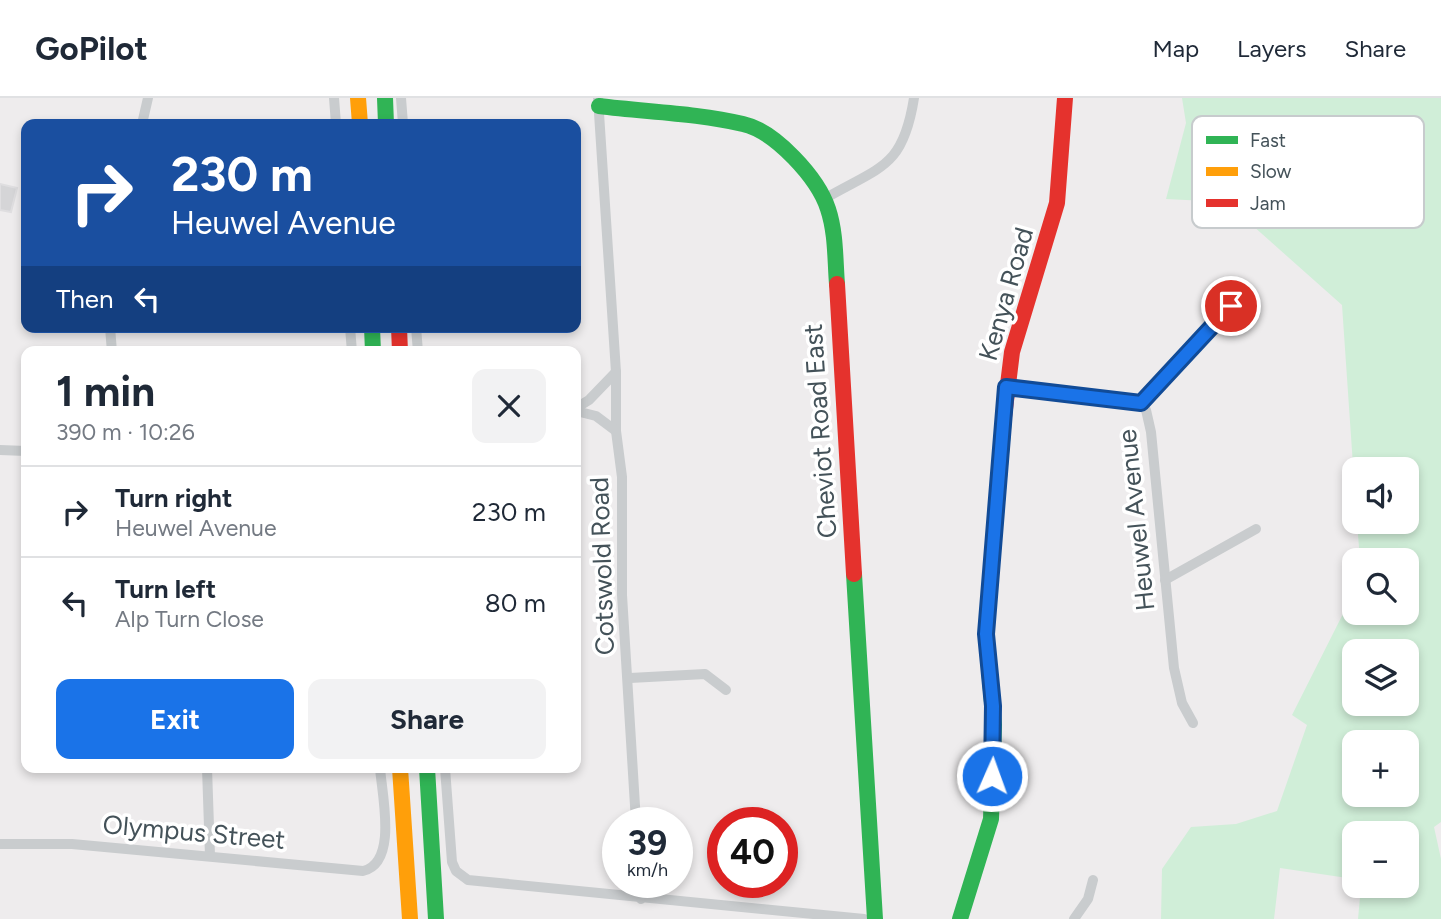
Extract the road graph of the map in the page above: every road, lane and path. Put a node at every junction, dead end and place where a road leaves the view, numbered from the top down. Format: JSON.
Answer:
{"nodes":[{"id":1,"x":148,"y":98,"type":"edge"},
{"id":2,"x":334,"y":98,"type":"edge"},
{"id":3,"x":358,"y":98,"type":"edge"},
{"id":4,"x":384,"y":98,"type":"edge"},
{"id":5,"x":401,"y":98,"type":"edge"},
{"id":6,"x":914,"y":98,"type":"edge"},
{"id":7,"x":1065,"y":98,"type":"edge"},
{"id":8,"x":598,"y":102,"type":"edge"},
{"id":9,"x":143,"y":119,"type":"edge"},
{"id":10,"x":336,"y":119,"type":"edge"},
{"id":11,"x":360,"y":119,"type":"edge"},
{"id":12,"x":386,"y":119,"type":"edge"},
{"id":13,"x":403,"y":119,"type":"edge"},
{"id":14,"x":824,"y":199,"type":"junction"},
{"id":15,"x":1231,"y":306,"type":"dead end"},
{"id":16,"x":616,"y":372,"type":"junction"},
{"id":17,"x":1006,"y":387,"type":"junction"},
{"id":18,"x":1141,"y":403,"type":"junction"},
{"id":19,"x":581,"y":406,"type":"edge"},
{"id":20,"x":581,"y":412,"type":"edge"},
{"id":21,"x":616,"y":431,"type":"junction"},
{"id":22,"x":0,"y":450,"type":"edge"},
{"id":23,"x":21,"y":451,"type":"edge"},
{"id":24,"x":1256,"y":529,"type":"dead end"},
{"id":25,"x":1165,"y":580,"type":"junction"},
{"id":26,"x":630,"y":678,"type":"junction"},
{"id":27,"x":726,"y":690,"type":"dead end"},
{"id":28,"x":1193,"y":723,"type":"dead end"},
{"id":29,"x":207,"y":773,"type":"edge"},
{"id":30,"x":380,"y":773,"type":"edge"},
{"id":31,"x":400,"y":773,"type":"edge"},
{"id":32,"x":427,"y":773,"type":"edge"},
{"id":33,"x":445,"y":773,"type":"edge"},
{"id":34,"x":635,"y":807,"type":"edge"},
{"id":35,"x":0,"y":844,"type":"edge"},
{"id":36,"x":210,"y":856,"type":"junction"},
{"id":37,"x":1093,"y":880,"type":"dead end"},
{"id":38,"x":641,"y":899,"type":"joint"},
{"id":39,"x":410,"y":919,"type":"edge"},
{"id":40,"x":436,"y":919,"type":"edge"},
{"id":41,"x":864,"y":919,"type":"edge"},
{"id":42,"x":875,"y":919,"type":"edge"},
{"id":43,"x":960,"y":919,"type":"edge"},
{"id":44,"x":1074,"y":919,"type":"edge"}],
"edges":[{"from":1,"to":9,"type":"street"},
{"from":2,"to":10,"type":"street"},
{"from":3,"to":11,"type":"street"},
{"from":4,"to":12,"type":"street"},
{"from":5,"to":13,"type":"street"},
{"from":6,"to":14,"type":"street"},
{"from":7,"to":17,"type":"street","name":"Kenya Road"},
{"from":8,"to":14,"type":"street","name":"Cheviot Road East"},
{"from":8,"to":16,"type":"street","name":"Cotswold Road"},
{"from":14,"to":42,"type":"street","name":"Cheviot Road East"},
{"from":15,"to":18,"type":"street"},
{"from":16,"to":19,"type":"street"},
{"from":16,"to":21,"type":"street","name":"Cotswold Road"},
{"from":17,"to":18,"type":"street","name":"Heuwel Avenue"},
{"from":17,"to":43,"type":"street","name":"Kenya Road"},
{"from":18,"to":25,"type":"street","name":"Heuwel Avenue"},
{"from":20,"to":21,"type":"street"},
{"from":21,"to":26,"type":"street","name":"Cotswold Road"},
{"from":22,"to":23,"type":"street"},
{"from":24,"to":25,"type":"street"},
{"from":25,"to":28,"type":"street","name":"Heuwel Avenue"},
{"from":26,"to":27,"type":"street"},
{"from":26,"to":34,"type":"street","name":"Cotswold Road"},
{"from":29,"to":36,"type":"street"},
{"from":30,"to":36,"type":"street","name":"Olympus Street"},
{"from":31,"to":39,"type":"street"},
{"from":32,"to":40,"type":"street"},
{"from":33,"to":38,"type":"street"},
{"from":35,"to":36,"type":"street","name":"Olympus Street"},
{"from":37,"to":44,"type":"street"},
{"from":38,"to":41,"type":"street"}]}
